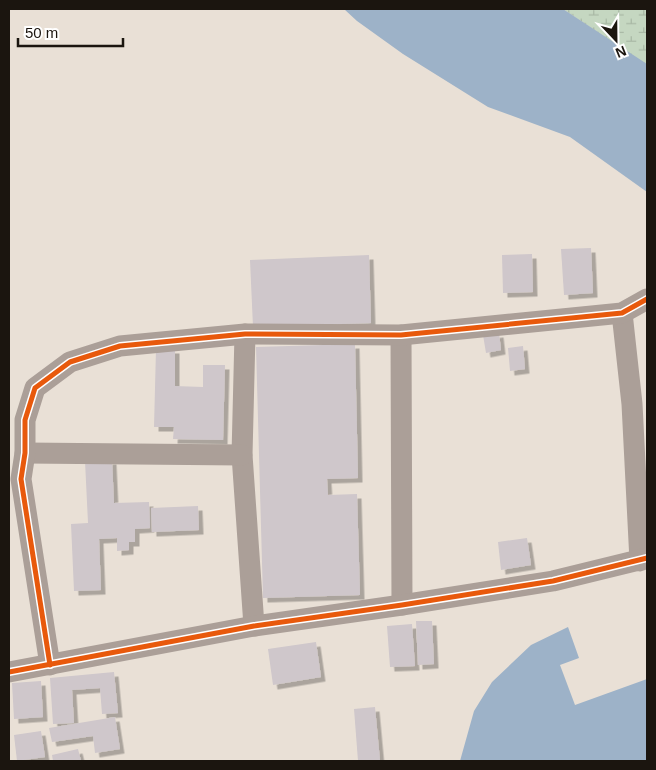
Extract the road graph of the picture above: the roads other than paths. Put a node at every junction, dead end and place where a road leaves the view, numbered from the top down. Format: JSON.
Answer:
{"nodes":[{"id":1,"x":647,"y":299,"type":"edge"},
{"id":2,"x":622,"y":313,"type":"junction"},
{"id":3,"x":245,"y":334,"type":"junction"},
{"id":4,"x":401,"y":335,"type":"junction"},
{"id":5,"x":640,"y":404,"type":"edge"},
{"id":6,"x":25,"y":453,"type":"junction"},
{"id":7,"x":242,"y":454,"type":"junction"},
{"id":8,"x":644,"y":559,"type":"edge"},
{"id":9,"x":402,"y":605,"type":"junction"},
{"id":10,"x":254,"y":626,"type":"junction"},
{"id":11,"x":50,"y":665,"type":"junction"},
{"id":12,"x":9,"y":672,"type":"edge"}],
"edges":[{"from":1,"to":2,"type":"street"},
{"from":2,"to":4,"type":"street"},
{"from":2,"to":5,"type":"street"},
{"from":3,"to":4,"type":"street"},
{"from":3,"to":6,"type":"street"},
{"from":3,"to":7,"type":"street"},
{"from":4,"to":9,"type":"street"},
{"from":5,"to":8,"type":"street"},
{"from":6,"to":7,"type":"street"},
{"from":6,"to":11,"type":"street"},
{"from":7,"to":10,"type":"street"},
{"from":8,"to":9,"type":"street"},
{"from":9,"to":10,"type":"street"},
{"from":10,"to":11,"type":"street"},
{"from":11,"to":12,"type":"street"}]}
